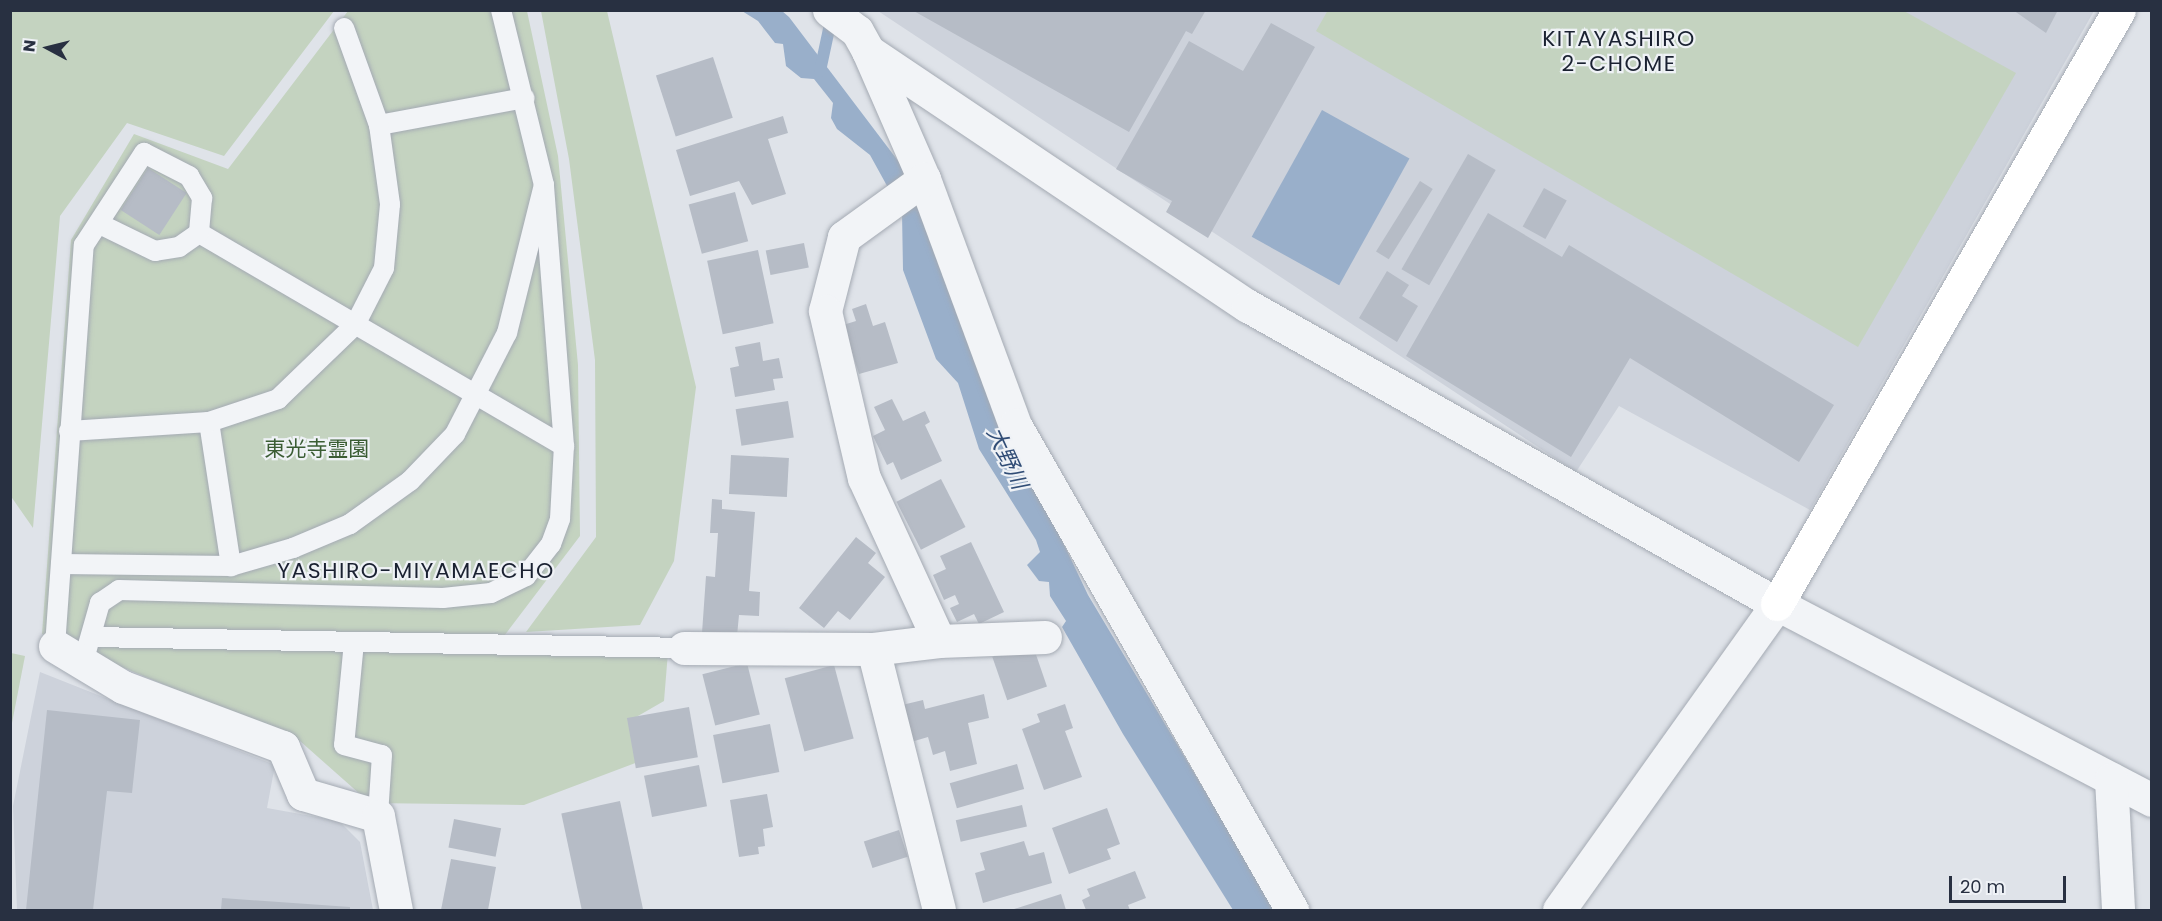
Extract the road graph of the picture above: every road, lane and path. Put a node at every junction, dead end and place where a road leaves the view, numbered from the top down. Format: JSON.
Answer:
{"nodes":[{"id":1,"x":501,"y":10,"type":"edge"},
{"id":2,"x":829,"y":10,"type":"edge"},
{"id":3,"x":2119,"y":10,"type":"edge"},
{"id":4,"x":344,"y":28,"type":"dead end"},
{"id":5,"x":861,"y":31,"type":"edge"},
{"id":6,"x":525,"y":98,"type":"junction"},
{"id":7,"x":379,"y":125,"type":"junction"},
{"id":8,"x":924,"y":179,"type":"junction"},
{"id":9,"x":544,"y":185,"type":"junction"},
{"id":10,"x":100,"y":224,"type":"junction"},
{"id":11,"x":199,"y":233,"type":"junction"},
{"id":12,"x":355,"y":325,"type":"junction"},
{"id":13,"x":477,"y":397,"type":"junction"},
{"id":14,"x":208,"y":422,"type":"junction"},
{"id":15,"x":69,"y":431,"type":"junction"},
{"id":16,"x":564,"y":446,"type":"junction"},
{"id":17,"x":61,"y":564,"type":"junction"},
{"id":18,"x":231,"y":566,"type":"junction"},
{"id":19,"x":1777,"y":604,"type":"junction"},
{"id":20,"x":1045,"y":637,"type":"dead end"},
{"id":21,"x":354,"y":642,"type":"junction"},
{"id":22,"x":939,"y":642,"type":"junction"},
{"id":23,"x":55,"y":646,"type":"joint"},
{"id":24,"x":684,"y":648,"type":"joint"},
{"id":25,"x":873,"y":648,"type":"junction"},
{"id":26,"x":87,"y":652,"type":"junction"},
{"id":27,"x":2111,"y":779,"type":"junction"},
{"id":28,"x":2151,"y":800,"type":"edge"},
{"id":29,"x":378,"y":816,"type":"junction"},
{"id":30,"x":396,"y":910,"type":"edge"},
{"id":31,"x":939,"y":910,"type":"edge"},
{"id":32,"x":1292,"y":910,"type":"edge"},
{"id":33,"x":1559,"y":910,"type":"edge"},
{"id":34,"x":2118,"y":910,"type":"edge"}],
"edges":[{"from":1,"to":6,"type":"lane"},
{"from":2,"to":5,"type":"street"},
{"from":3,"to":19,"type":"street"},
{"from":4,"to":7,"type":"lane"},
{"from":5,"to":8,"type":"street"},
{"from":5,"to":19,"type":"street"},
{"from":6,"to":7,"type":"lane"},
{"from":6,"to":9,"type":"lane"},
{"from":7,"to":12,"type":"lane"},
{"from":8,"to":22,"type":"street"},
{"from":8,"to":32,"type":"street"},
{"from":9,"to":13,"type":"lane"},
{"from":9,"to":16,"type":"lane"},
{"from":10,"to":11,"type":"lane"},
{"from":10,"to":11,"type":"lane"},
{"from":10,"to":15,"type":"lane"},
{"from":11,"to":12,"type":"lane"},
{"from":12,"to":13,"type":"lane"},
{"from":12,"to":14,"type":"lane"},
{"from":13,"to":16,"type":"lane"},
{"from":13,"to":18,"type":"lane"},
{"from":14,"to":15,"type":"lane"},
{"from":14,"to":18,"type":"lane"},
{"from":15,"to":17,"type":"lane"},
{"from":16,"to":26,"type":"lane"},
{"from":17,"to":18,"type":"lane"},
{"from":17,"to":23,"type":"lane"},
{"from":19,"to":27,"type":"street"},
{"from":19,"to":33,"type":"street"},
{"from":20,"to":22,"type":"street"},
{"from":21,"to":24,"type":"lane"},
{"from":21,"to":26,"type":"lane"},
{"from":21,"to":29,"type":"lane"},
{"from":22,"to":25,"type":"street"},
{"from":23,"to":26,"type":"street"},
{"from":24,"to":25,"type":"street"},
{"from":25,"to":31,"type":"street"},
{"from":26,"to":29,"type":"street"},
{"from":27,"to":28,"type":"street"},
{"from":27,"to":34,"type":"street"},
{"from":29,"to":30,"type":"street"}]}
